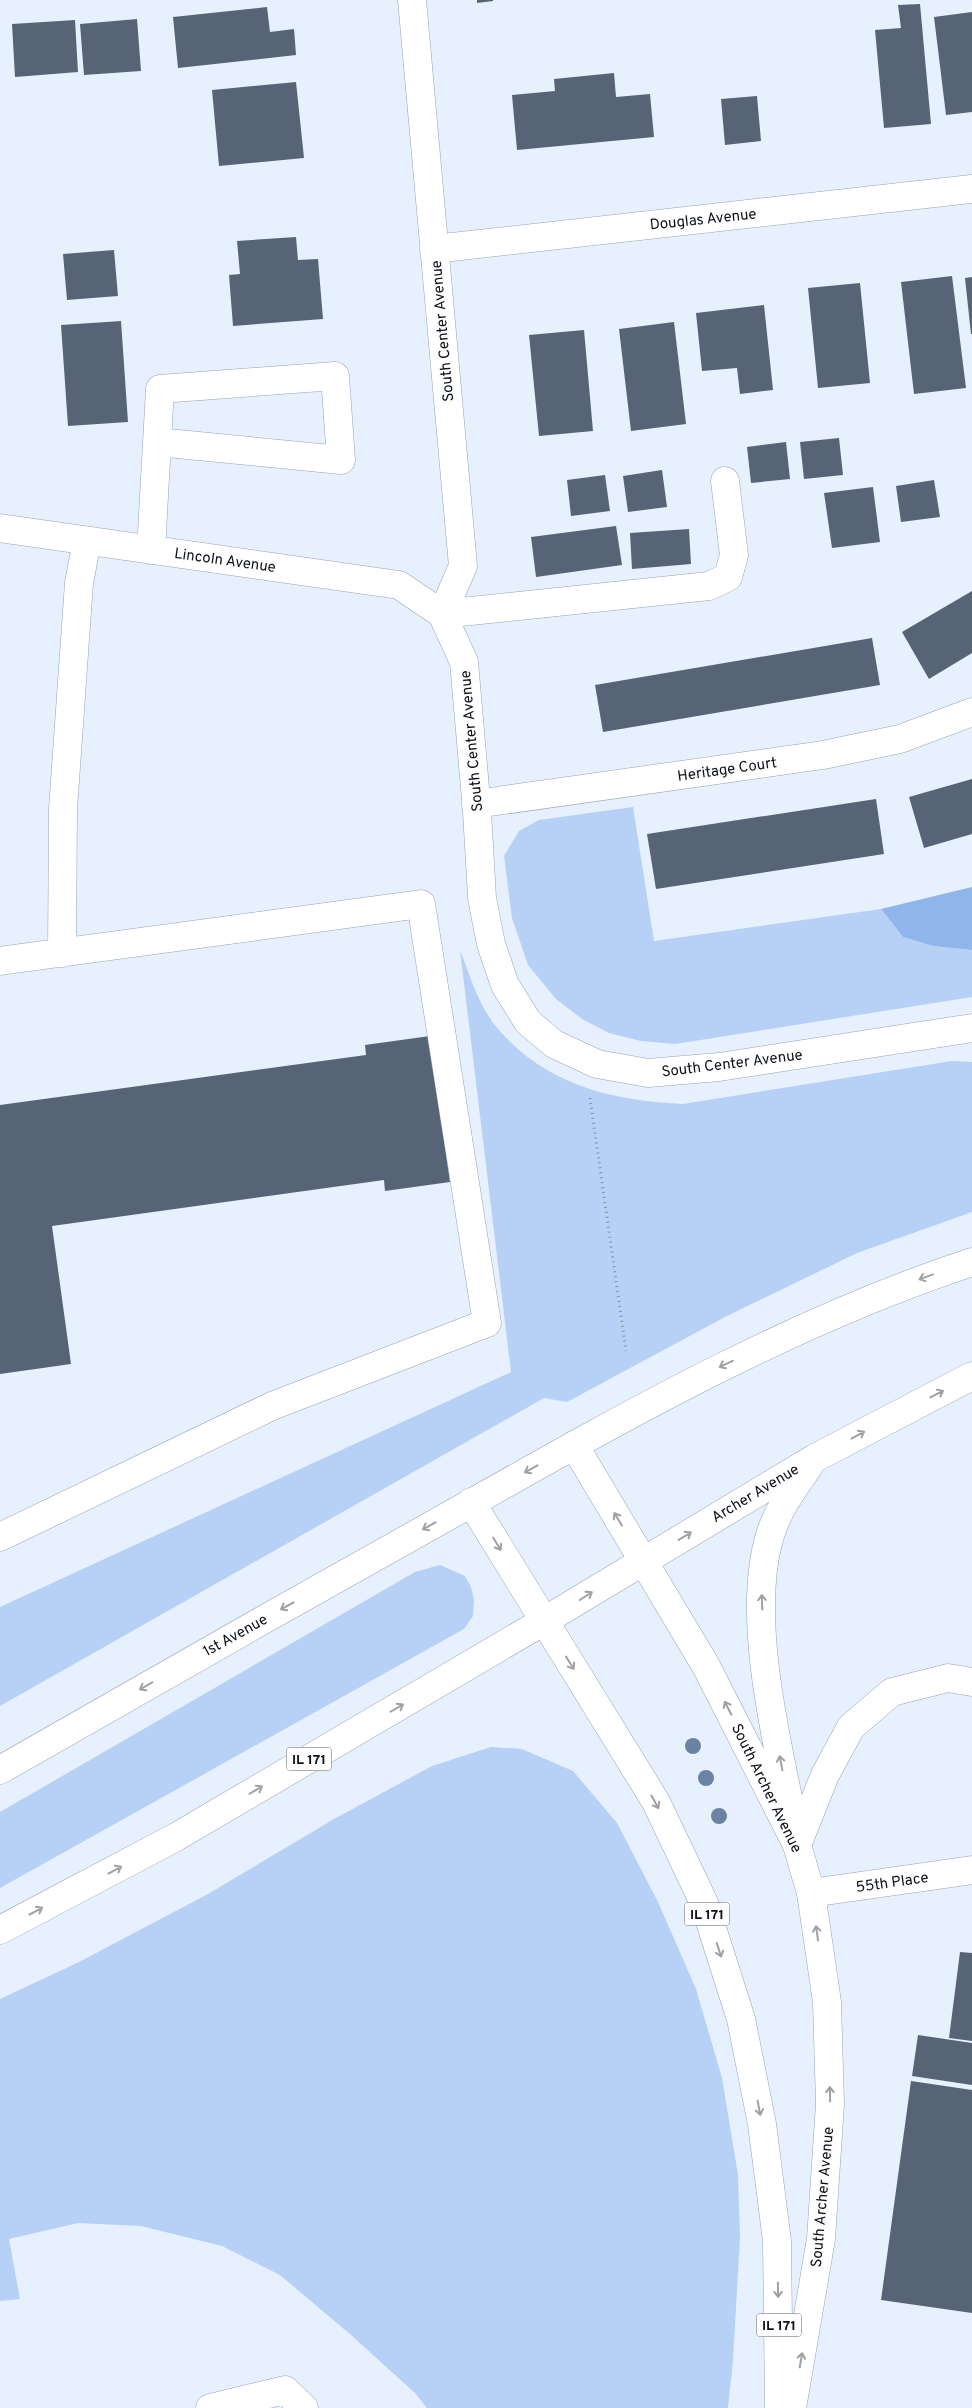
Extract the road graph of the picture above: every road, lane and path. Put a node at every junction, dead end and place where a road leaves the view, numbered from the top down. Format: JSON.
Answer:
{"nodes":[{"id":1,"x":412,"y":0,"type":"edge"},
{"id":2,"x":972,"y":189,"type":"edge"},
{"id":3,"x":434,"y":249,"type":"junction"},
{"id":4,"x":157,"y":442,"type":"junction"},
{"id":5,"x":725,"y":481,"type":"dead end"},
{"id":6,"x":0,"y":528,"type":"edge"},
{"id":7,"x":87,"y":541,"type":"junction"},
{"id":8,"x":151,"y":550,"type":"junction"},
{"id":9,"x":442,"y":614,"type":"junction"},
{"id":10,"x":972,"y":712,"type":"edge"},
{"id":11,"x":476,"y":804,"type":"junction"},
{"id":12,"x":62,"y":953,"type":"junction"},
{"id":13,"x":0,"y":961,"type":"edge"},
{"id":14,"x":972,"y":1028,"type":"edge"},
{"id":15,"x":589,"y":1092,"type":"dead end"},
{"id":16,"x":972,"y":1262,"type":"edge"},
{"id":17,"x":626,"y":1352,"type":"dead end"},
{"id":18,"x":972,"y":1376,"type":"edge"},
{"id":19,"x":574,"y":1445,"type":"junction"},
{"id":20,"x":815,"y":1458,"type":"junction"},
{"id":21,"x":472,"y":1502,"type":"junction"},
{"id":22,"x":0,"y":1537,"type":"edge"},
{"id":23,"x":643,"y":1560,"type":"junction"},
{"id":24,"x":544,"y":1622,"type":"junction"},
{"id":25,"x":972,"y":1682,"type":"edge"},
{"id":26,"x":0,"y":1770,"type":"edge"},
{"id":27,"x":797,"y":1845,"type":"junction"},
{"id":28,"x":972,"y":1870,"type":"edge"},
{"id":29,"x":811,"y":1893,"type":"junction"},
{"id":30,"x":0,"y":1930,"type":"edge"},
{"id":31,"x":210,"y":2408,"type":"edge"},
{"id":32,"x":304,"y":2408,"type":"edge"},
{"id":33,"x":779,"y":2408,"type":"edge"},
{"id":34,"x":792,"y":2408,"type":"edge"}],
"edges":[{"from":1,"to":3,"type":"main road","name":"South Center Avenue"},
{"from":2,"to":3,"type":"main road","name":"Douglas Avenue"},
{"from":3,"to":9,"type":"main road","name":"South Center Avenue"},
{"from":4,"to":4,"type":"main road"},
{"from":4,"to":8,"type":"main road"},
{"from":5,"to":9,"type":"main road"},
{"from":6,"to":7,"type":"main road","name":"Lincoln Avenue"},
{"from":7,"to":8,"type":"main road","name":"Lincoln Avenue"},
{"from":7,"to":12,"type":"main road"},
{"from":8,"to":9,"type":"main road","name":"Lincoln Avenue"},
{"from":9,"to":11,"type":"main road","name":"South Center Avenue"},
{"from":10,"to":11,"type":"main road","name":"Heritage Court"},
{"from":11,"to":14,"type":"main road","name":"South Center Avenue"},
{"from":12,"to":13,"type":"main road"},
{"from":12,"to":22,"type":"main road"},
{"from":15,"to":17,"type":"path"},
{"from":16,"to":19,"type":"main road","one_way":true},
{"from":20,"to":18,"type":"main road","name":"Archer Avenue","one_way":true},
{"from":19,"to":21,"type":"main road","name":"1st Avenue","one_way":true},
{"from":23,"to":19,"type":"main road","name":"South Archer Avenue","number":"IL 171","one_way":true},
{"from":23,"to":20,"type":"main road","name":"Archer Avenue","one_way":true},
{"from":27,"to":20,"type":"main road","one_way":true},
{"from":21,"to":24,"type":"main road","one_way":true},
{"from":21,"to":26,"type":"main road","name":"1st Avenue","one_way":true},
{"from":24,"to":23,"type":"main road","name":"Archer Avenue","one_way":true},
{"from":27,"to":23,"type":"main road","name":"South Archer Avenue","number":"IL 171","one_way":true},
{"from":30,"to":24,"type":"main road","number":"IL 171","one_way":true},
{"from":24,"to":33,"type":"main road","number":"IL 171","one_way":true},
{"from":25,"to":27,"type":"main road"},
{"from":27,"to":29,"type":"main road","name":"South Archer Avenue","number":"IL 171"},
{"from":28,"to":29,"type":"main road","name":"55th Place"},
{"from":34,"to":29,"type":"main road","name":"South Archer Avenue","number":"IL 171","one_way":true},
{"from":31,"to":32,"type":"main road"}]}
